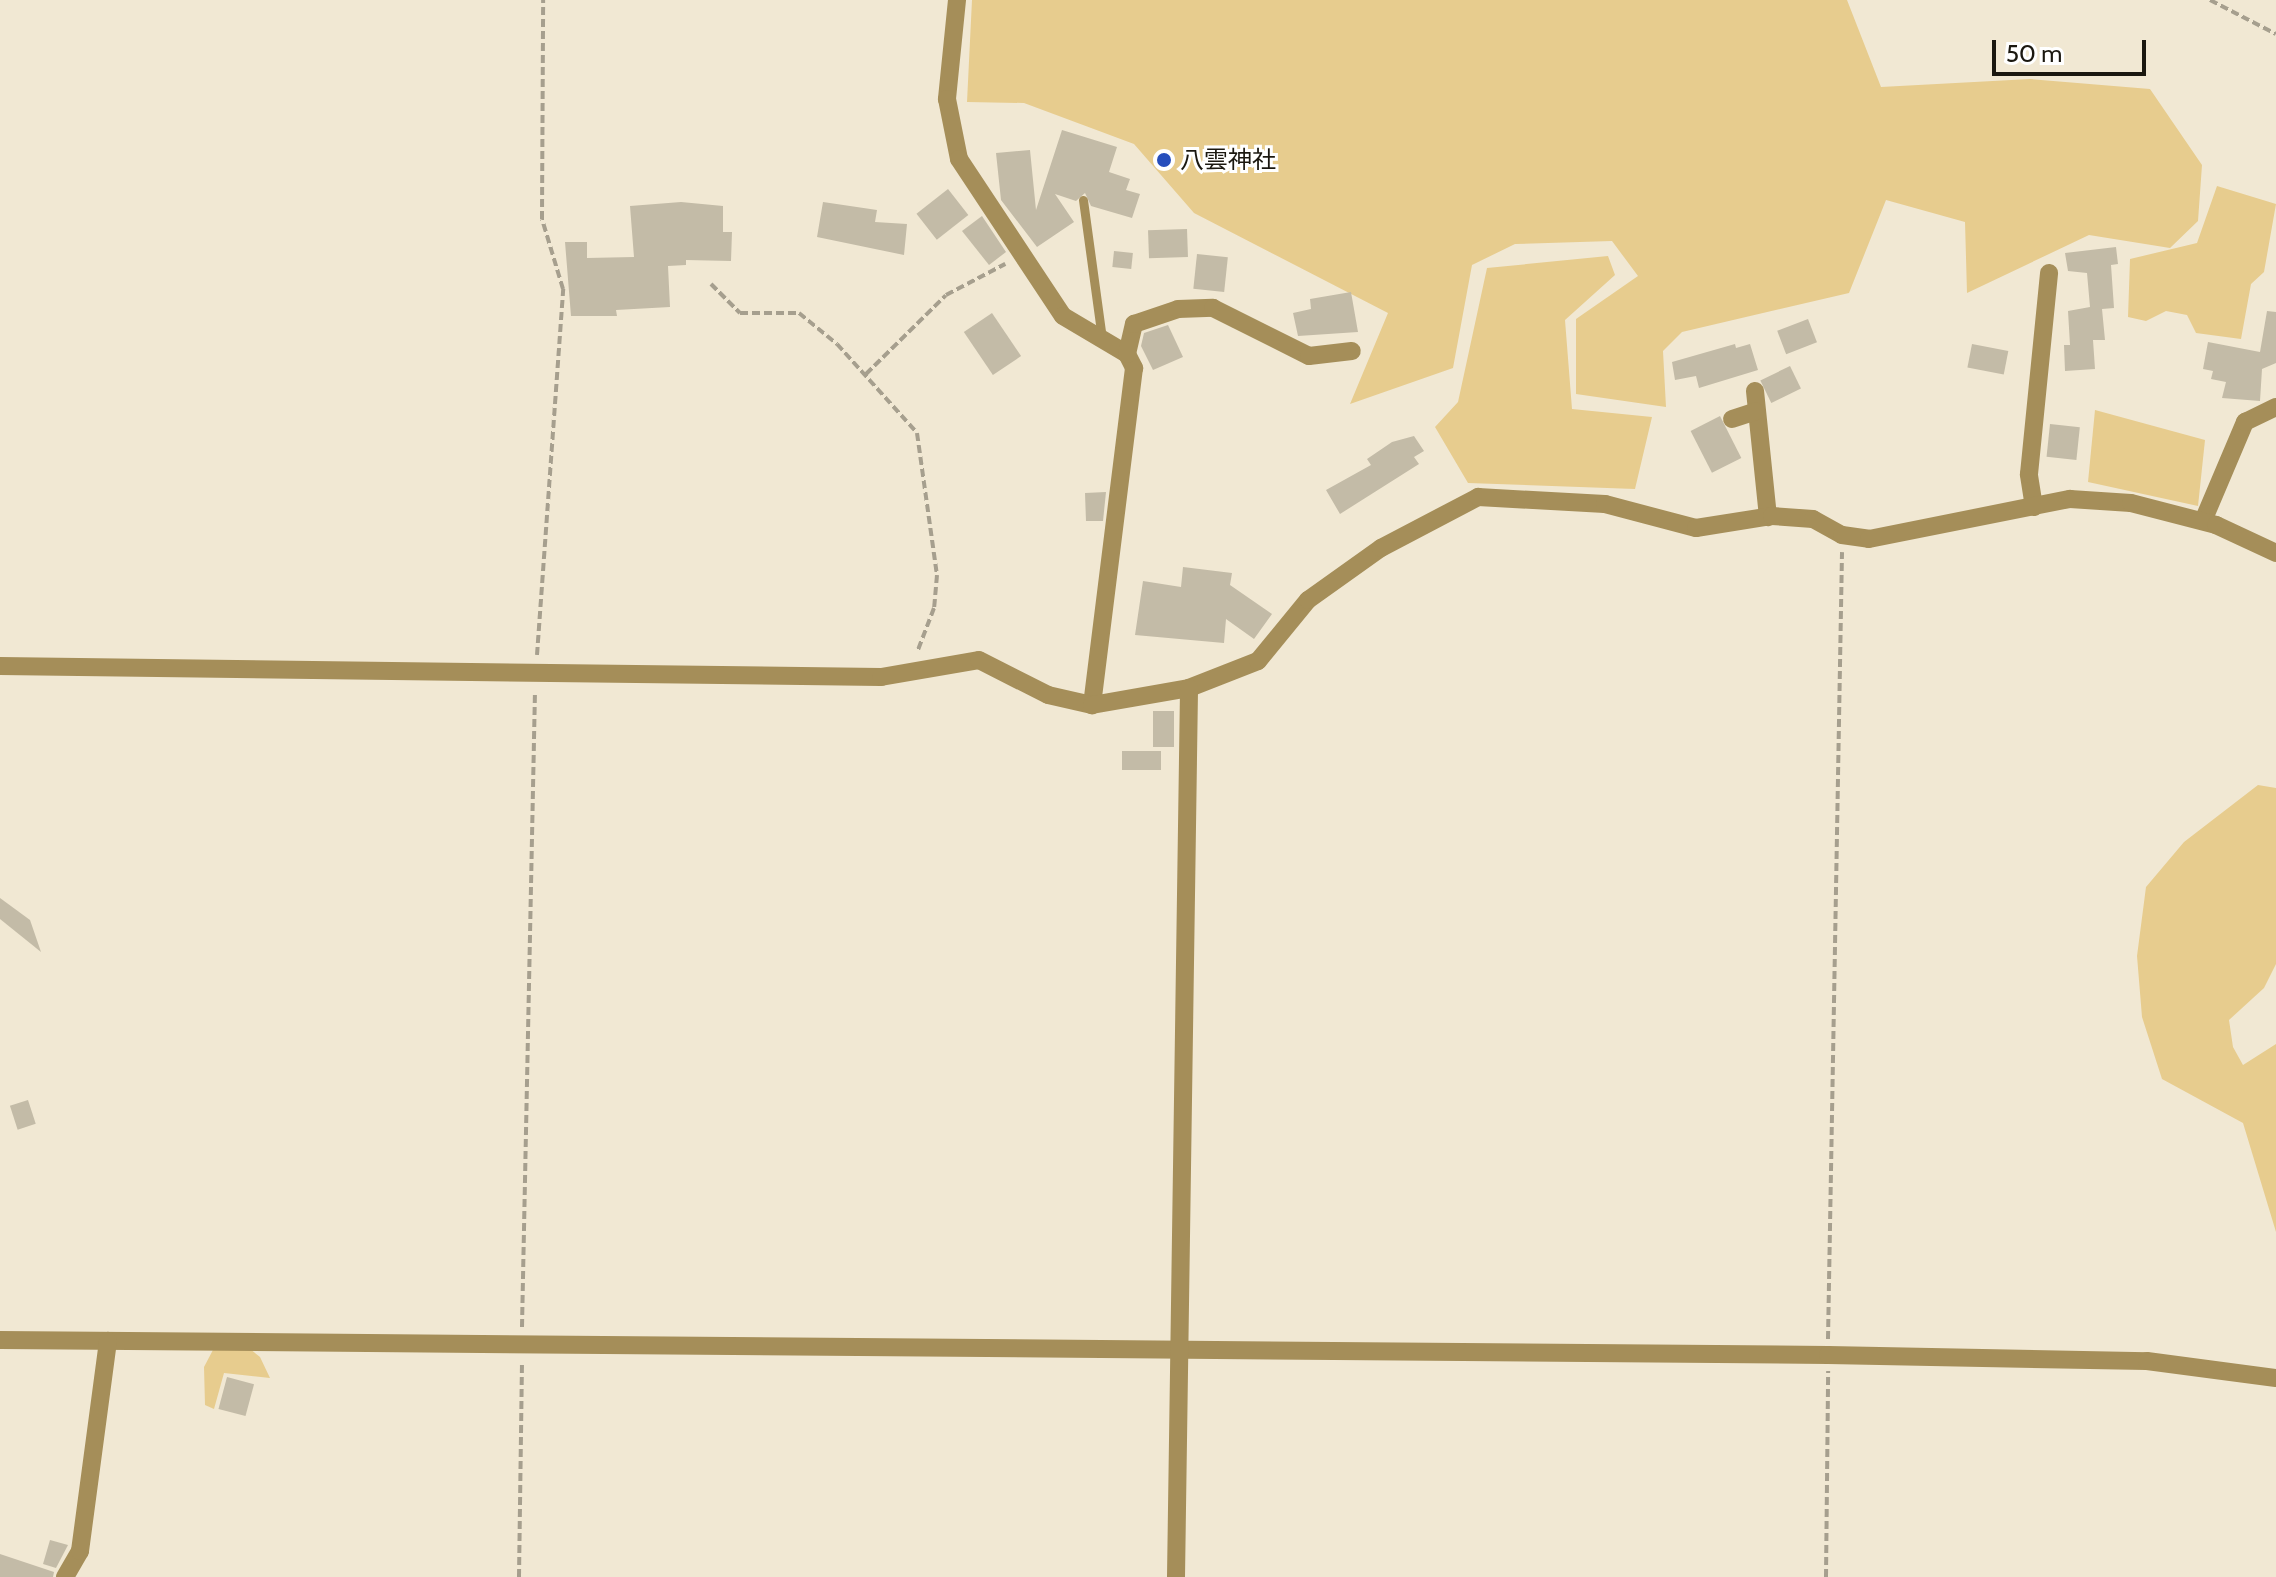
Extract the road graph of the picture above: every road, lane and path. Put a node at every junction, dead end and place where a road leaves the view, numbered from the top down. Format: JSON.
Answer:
{"nodes":[{"id":1,"x":543,"y":0,"type":"edge"},
{"id":2,"x":971,"y":0,"type":"edge"},
{"id":3,"x":2210,"y":0,"type":"edge"},
{"id":4,"x":957,"y":7,"type":"edge"},
{"id":5,"x":2276,"y":34,"type":"edge"},
{"id":6,"x":1083,"y":200,"type":"dead end"},
{"id":7,"x":1022,"y":256,"type":"junction"},
{"id":8,"x":2049,"y":273,"type":"dead end"},
{"id":9,"x":711,"y":284,"type":"dead end"},
{"id":10,"x":1102,"y":339,"type":"junction"},
{"id":11,"x":1352,"y":351,"type":"dead end"},
{"id":12,"x":1127,"y":354,"type":"junction"},
{"id":13,"x":866,"y":375,"type":"junction"},
{"id":14,"x":1755,"y":391,"type":"dead end"},
{"id":15,"x":2276,"y":407,"type":"edge"},
{"id":16,"x":1756,"y":411,"type":"junction"},
{"id":17,"x":1732,"y":419,"type":"dead end"},
{"id":18,"x":2034,"y":507,"type":"junction"},
{"id":19,"x":1768,"y":517,"type":"junction"},
{"id":20,"x":2203,"y":521,"type":"junction"},
{"id":21,"x":1842,"y":535,"type":"junction"},
{"id":22,"x":2276,"y":553,"type":"edge"},
{"id":23,"x":0,"y":666,"type":"edge"},
{"id":24,"x":902,"y":672,"type":"junction"},
{"id":25,"x":536,"y":673,"type":"junction"},
{"id":26,"x":1189,"y":688,"type":"junction"},
{"id":27,"x":1092,"y":705,"type":"junction"},
{"id":28,"x":0,"y":1340,"type":"edge"},
{"id":29,"x":108,"y":1341,"type":"junction"},
{"id":30,"x":522,"y":1344,"type":"junction"},
{"id":31,"x":1180,"y":1346,"type":"junction"},
{"id":32,"x":1828,"y":1355,"type":"junction"},
{"id":33,"x":2276,"y":1378,"type":"edge"},
{"id":34,"x":65,"y":1577,"type":"edge"},
{"id":35,"x":519,"y":1577,"type":"edge"},
{"id":36,"x":1176,"y":1577,"type":"edge"},
{"id":37,"x":1826,"y":1577,"type":"edge"}],
"edges":[{"from":1,"to":25,"type":"path"},
{"from":2,"to":4,"type":"lane"},
{"from":3,"to":5,"type":"path"},
{"from":4,"to":7,"type":"street"},
{"from":6,"to":10,"type":"lane"},
{"from":7,"to":10,"type":"street"},
{"from":7,"to":13,"type":"path"},
{"from":8,"to":18,"type":"street"},
{"from":9,"to":13,"type":"path"},
{"from":10,"to":12,"type":"street"},
{"from":11,"to":12,"type":"street"},
{"from":12,"to":27,"type":"street"},
{"from":13,"to":24,"type":"path"},
{"from":14,"to":16,"type":"street"},
{"from":15,"to":20,"type":"street"},
{"from":16,"to":17,"type":"street"},
{"from":16,"to":19,"type":"street"},
{"from":18,"to":20,"type":"street"},
{"from":18,"to":21,"type":"street"},
{"from":19,"to":21,"type":"street"},
{"from":19,"to":26,"type":"street"},
{"from":20,"to":22,"type":"street"},
{"from":21,"to":32,"type":"path"},
{"from":23,"to":25,"type":"street"},
{"from":24,"to":25,"type":"street"},
{"from":24,"to":27,"type":"street"},
{"from":25,"to":30,"type":"path"},
{"from":26,"to":27,"type":"street"},
{"from":26,"to":31,"type":"street"},
{"from":28,"to":29,"type":"street"},
{"from":29,"to":30,"type":"street"},
{"from":29,"to":34,"type":"street"},
{"from":30,"to":31,"type":"street"},
{"from":30,"to":35,"type":"path"},
{"from":31,"to":32,"type":"street"},
{"from":31,"to":36,"type":"street"},
{"from":32,"to":33,"type":"street"},
{"from":32,"to":37,"type":"path"}]}
